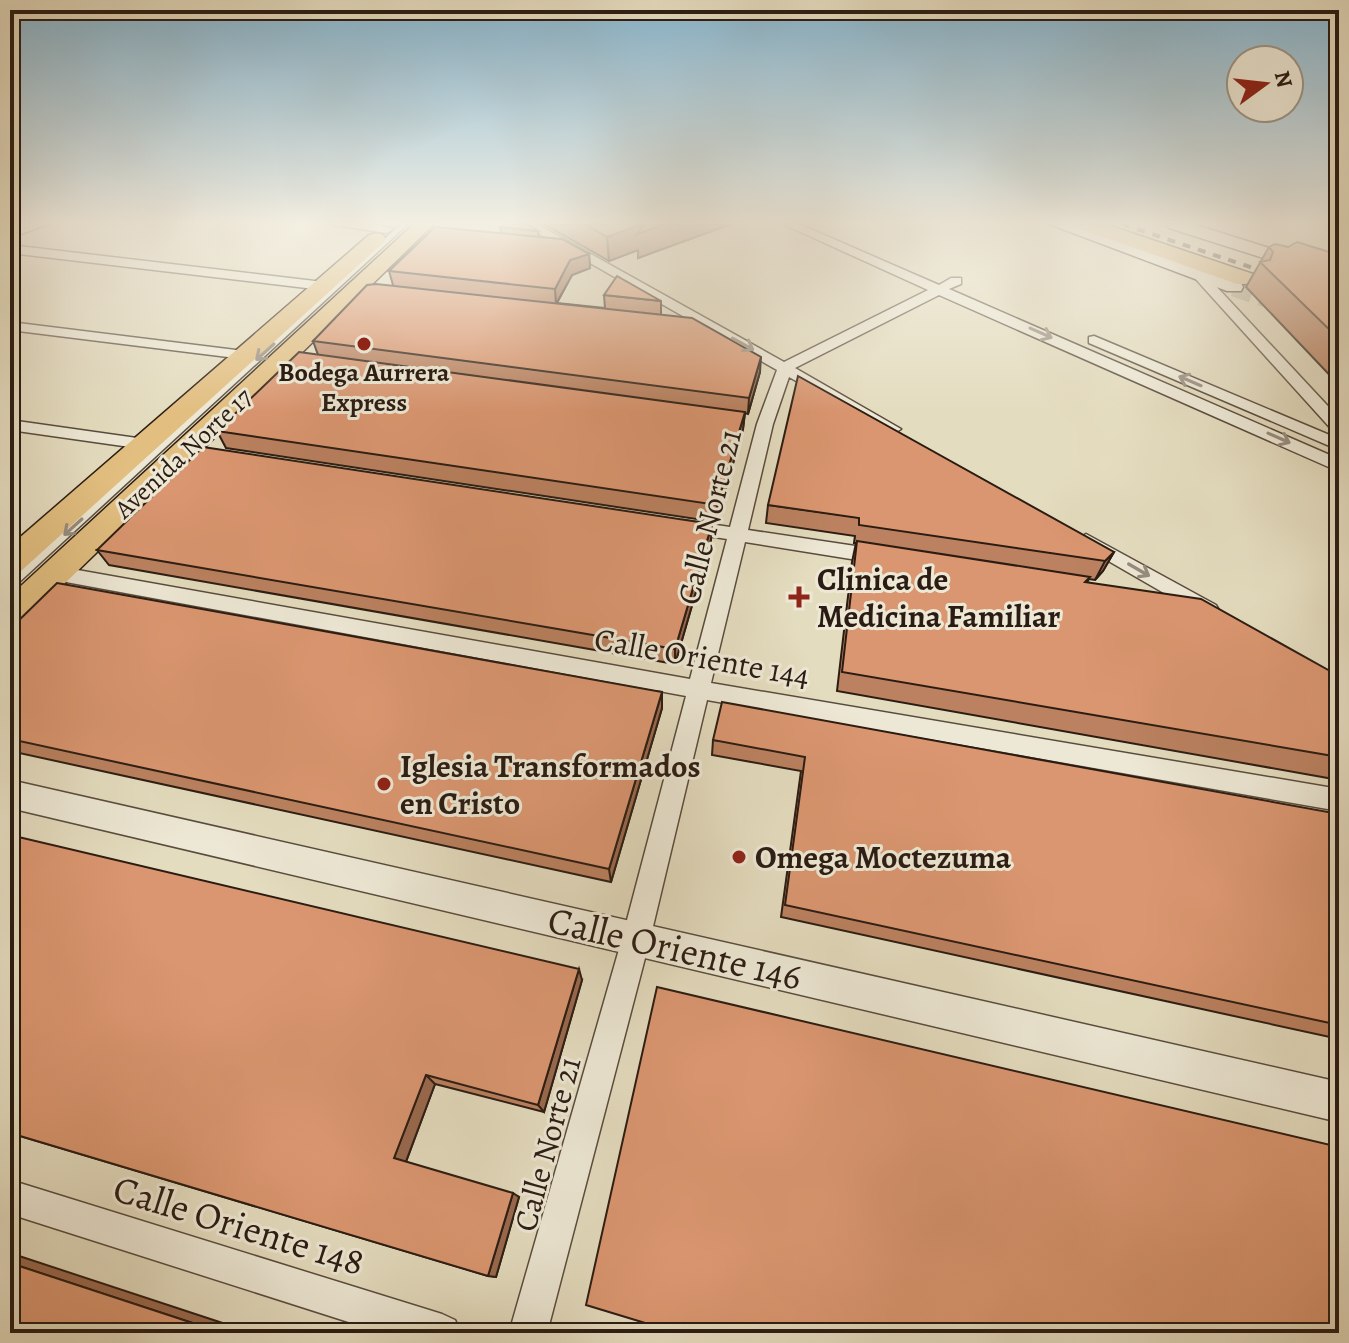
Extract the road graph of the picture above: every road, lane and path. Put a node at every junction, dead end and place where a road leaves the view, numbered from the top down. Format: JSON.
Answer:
{"nodes":[{"id":1,"x":322,"y":287,"type":"edge"},
{"id":2,"x":344,"y":287,"type":"edge"},
{"id":3,"x":348,"y":287,"type":"edge"},
{"id":4,"x":367,"y":287,"type":"edge"},
{"id":5,"x":642,"y":287,"type":"edge"},
{"id":6,"x":945,"y":287,"type":"edge"},
{"id":7,"x":952,"y":287,"type":"edge"},
{"id":8,"x":953,"y":287,"type":"edge"},
{"id":9,"x":1210,"y":287,"type":"edge"},
{"id":10,"x":1027,"y":311,"type":"dead end"},
{"id":11,"x":669,"y":323,"type":"edge"},
{"id":12,"x":10,"y":326,"type":"edge"},
{"id":13,"x":716,"y":329,"type":"junction"},
{"id":14,"x":1084,"y":336,"type":"dead end"},
{"id":15,"x":244,"y":355,"type":"junction"},
{"id":16,"x":785,"y":367,"type":"junction"},
{"id":17,"x":10,"y":425,"type":"edge"},
{"id":18,"x":1339,"y":428,"type":"edge"},
{"id":19,"x":910,"y":439,"type":"edge"},
{"id":20,"x":144,"y":444,"type":"junction"},
{"id":21,"x":1339,"y":445,"type":"edge"},
{"id":22,"x":1339,"y":465,"type":"edge"},
{"id":23,"x":659,"y":522,"type":"edge"},
{"id":24,"x":738,"y":534,"type":"junction"},
{"id":25,"x":1076,"y":534,"type":"edge"},
{"id":26,"x":907,"y":560,"type":"edge"},
{"id":27,"x":10,"y":563,"type":"edge"},
{"id":28,"x":55,"y":573,"type":"junction"},
{"id":29,"x":10,"y":585,"type":"edge"},
{"id":30,"x":1154,"y":598,"type":"edge"},
{"id":31,"x":10,"y":606,"type":"edge"},
{"id":32,"x":1200,"y":606,"type":"junction"},
{"id":33,"x":10,"y":616,"type":"edge"},
{"id":34,"x":1228,"y":621,"type":"edge"},
{"id":35,"x":700,"y":690,"type":"junction"},
{"id":36,"x":10,"y":794,"type":"edge"},
{"id":37,"x":1339,"y":800,"type":"edge"},
{"id":38,"x":636,"y":939,"type":"junction"},
{"id":39,"x":1339,"y":1102,"type":"edge"},
{"id":40,"x":10,"y":1197,"type":"edge"},
{"id":41,"x":442,"y":1333,"type":"edge"},
{"id":42,"x":528,"y":1333,"type":"edge"}],
"edges":[{"from":1,"to":15,"type":"main road","name":"Avenida Norte 17"},
{"from":2,"to":29,"type":"lane","one_way":true},
{"from":3,"to":31,"type":"lane"},
{"from":4,"to":28,"type":"main road","name":"Avenida Norte 17"},
{"from":5,"to":13,"type":"street"},
{"from":6,"to":16,"type":"street"},
{"from":7,"to":22,"type":"street","one_way":true},
{"from":8,"to":10,"type":"street"},
{"from":9,"to":18,"type":"street"},
{"from":11,"to":13,"type":"street"},
{"from":12,"to":15,"type":"street"},
{"from":13,"to":16,"type":"street","one_way":true},
{"from":21,"to":14,"type":"street","one_way":true},
{"from":15,"to":20,"type":"main road","name":"Avenida Norte 17"},
{"from":16,"to":19,"type":"street"},
{"from":16,"to":24,"type":"street","name":"Calle Norte 21"},
{"from":17,"to":20,"type":"street"},
{"from":20,"to":27,"type":"main road","name":"Avenida Norte 17"},
{"from":23,"to":24,"type":"street"},
{"from":24,"to":26,"type":"street"},
{"from":24,"to":35,"type":"street","name":"Calle Norte 21"},
{"from":25,"to":32,"type":"street","one_way":true},
{"from":28,"to":33,"type":"main road","name":"Avenida Norte 17"},
{"from":28,"to":35,"type":"street","name":"Calle Oriente 144"},
{"from":30,"to":32,"type":"street"},
{"from":32,"to":34,"type":"street"},
{"from":35,"to":37,"type":"street","name":"Calle Oriente 144"},
{"from":35,"to":38,"type":"street","name":"Calle Norte 21"},
{"from":36,"to":38,"type":"street","name":"Calle Oriente 146"},
{"from":38,"to":39,"type":"street","name":"Calle Oriente 146"},
{"from":38,"to":42,"type":"street","name":"Calle Norte 21"},
{"from":40,"to":41,"type":"street","name":"Calle Oriente 148"}]}
